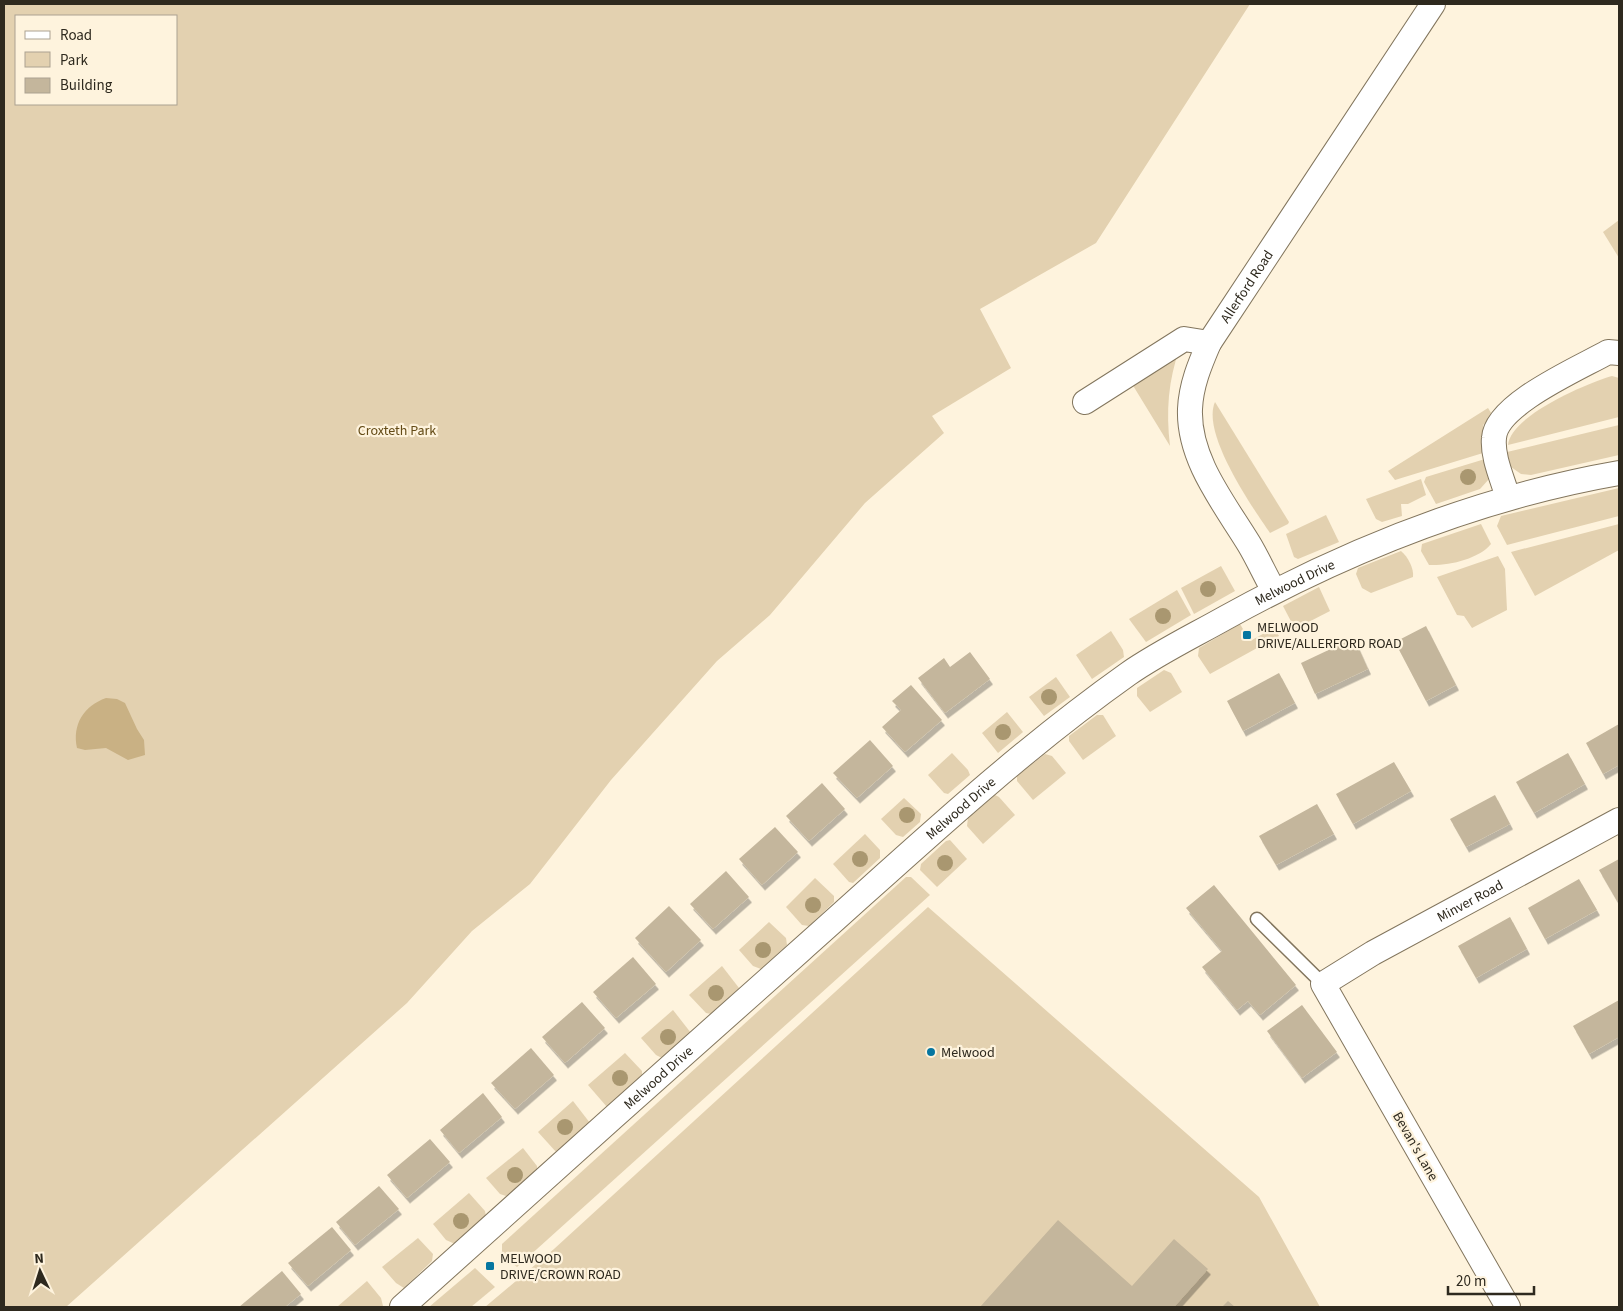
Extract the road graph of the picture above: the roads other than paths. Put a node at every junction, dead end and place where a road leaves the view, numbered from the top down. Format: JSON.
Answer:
{"nodes":[{"id":1,"x":1433,"y":4,"type":"edge"},
{"id":2,"x":1209,"y":343,"type":"junction"},
{"id":3,"x":1619,"y":353,"type":"edge"},
{"id":4,"x":1085,"y":402,"type":"dead end"},
{"id":5,"x":1619,"y":472,"type":"edge"},
{"id":6,"x":1508,"y":498,"type":"junction"},
{"id":7,"x":1274,"y":591,"type":"junction"},
{"id":8,"x":1619,"y":820,"type":"edge"},
{"id":9,"x":1257,"y":920,"type":"dead end"},
{"id":10,"x":1323,"y":984,"type":"junction"},
{"id":11,"x":402,"y":1307,"type":"edge"},
{"id":12,"x":1508,"y":1307,"type":"edge"}],
"edges":[{"from":1,"to":2,"type":"street","name":"Allerford Road"},
{"from":2,"to":4,"type":"street"},
{"from":2,"to":7,"type":"street","name":"Allerford Road"},
{"from":3,"to":6,"type":"street"},
{"from":5,"to":6,"type":"street","name":"Melwood Drive"},
{"from":6,"to":7,"type":"street","name":"Melwood Drive"},
{"from":7,"to":11,"type":"street","name":"Melwood Drive"},
{"from":8,"to":10,"type":"street","name":"Minver Road"},
{"from":9,"to":10,"type":"lane"},
{"from":10,"to":12,"type":"street","name":"Bevan's Lane"}]}
